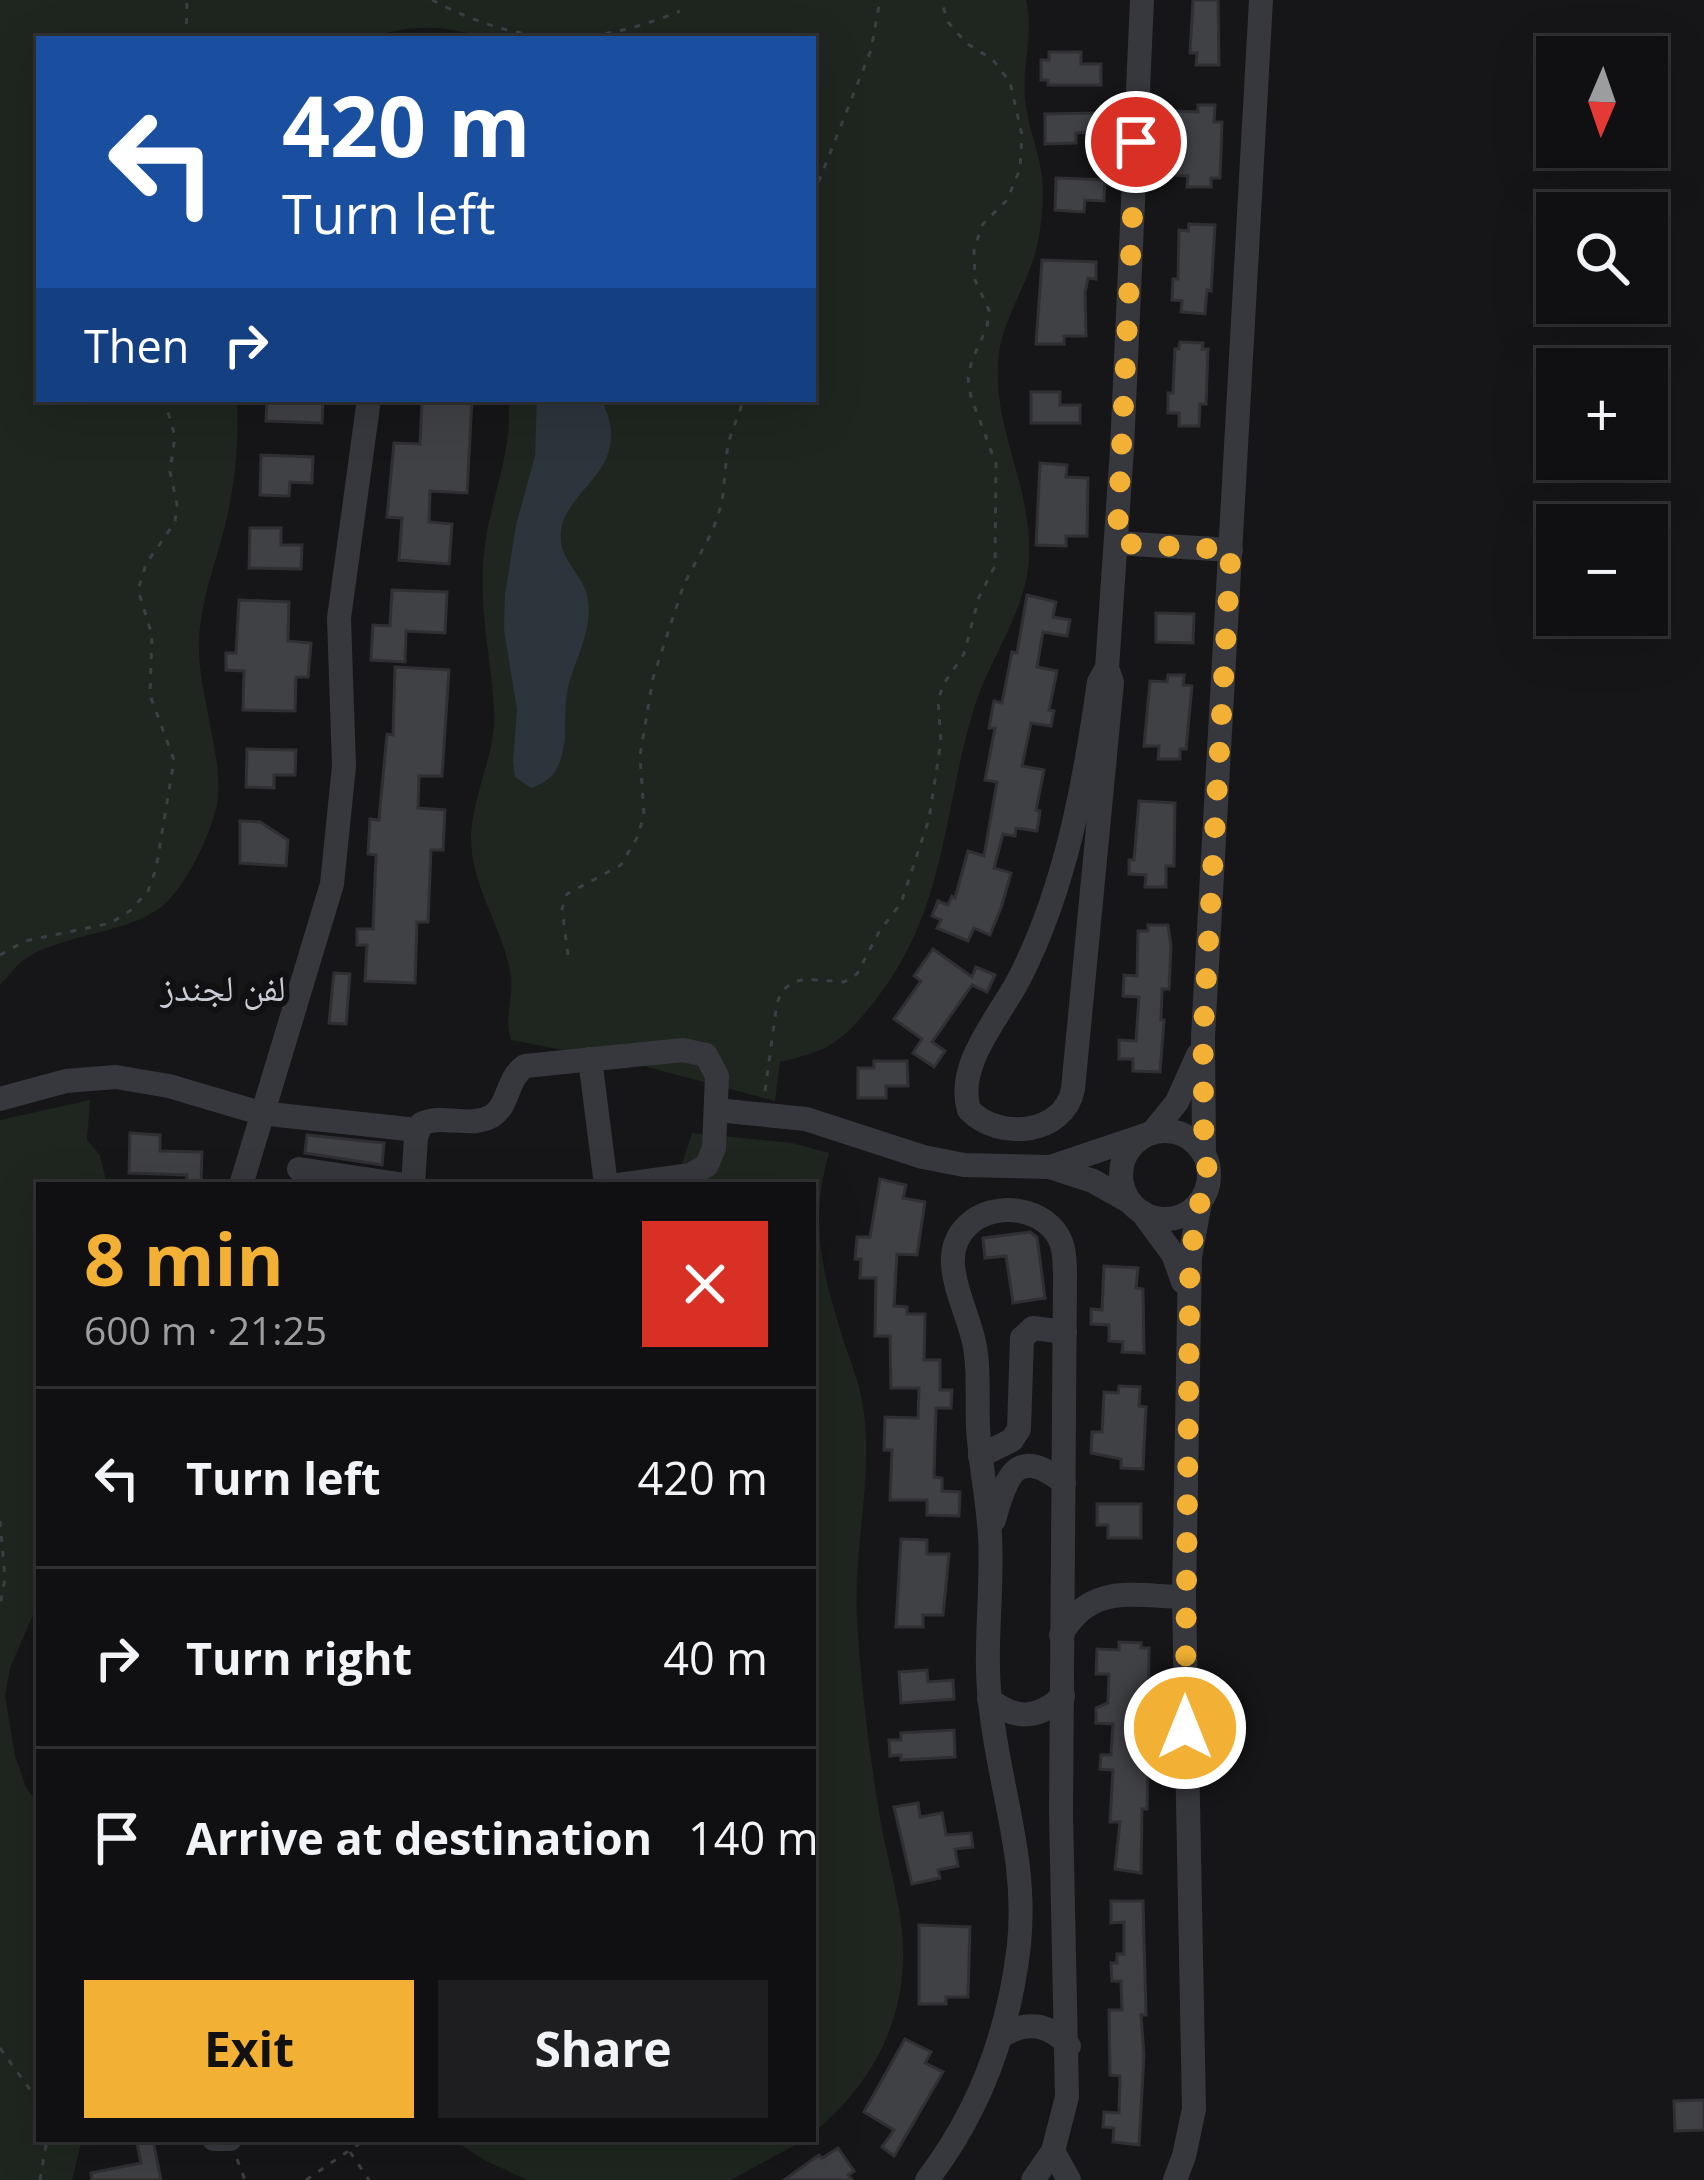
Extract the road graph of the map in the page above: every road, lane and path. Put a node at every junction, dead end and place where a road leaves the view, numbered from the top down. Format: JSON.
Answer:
{"nodes":[{"id":1,"x":188,"y":0,"type":"edge"},
{"id":2,"x":432,"y":0,"type":"edge"},
{"id":3,"x":880,"y":0,"type":"edge"},
{"id":4,"x":941,"y":0,"type":"edge"},
{"id":5,"x":1142,"y":0,"type":"edge"},
{"id":6,"x":1261,"y":0,"type":"edge"},
{"id":7,"x":680,"y":11,"type":"dead end"},
{"id":8,"x":186,"y":36,"type":"edge"},
{"id":9,"x":531,"y":36,"type":"edge"},
{"id":10,"x":598,"y":36,"type":"edge"},
{"id":11,"x":816,"y":188,"type":"edge"},
{"id":12,"x":165,"y":402,"type":"edge"},
{"id":13,"x":369,"y":402,"type":"edge"},
{"id":14,"x":743,"y":402,"type":"edge"},
{"id":15,"x":1117,"y":543,"type":"junction"},
{"id":16,"x":1231,"y":550,"type":"junction"},
{"id":17,"x":1107,"y":668,"type":"junction"},
{"id":18,"x":0,"y":955,"type":"edge"},
{"id":19,"x":568,"y":956,"type":"dead end"},
{"id":20,"x":1203,"y":1036,"type":"junction"},
{"id":21,"x":590,"y":1059,"type":"junction"},
{"id":22,"x":0,"y":1099,"type":"edge"},
{"id":23,"x":716,"y":1110,"type":"junction"},
{"id":24,"x":260,"y":1113,"type":"junction"},
{"id":25,"x":762,"y":1113,"type":"junction"},
{"id":26,"x":417,"y":1130,"type":"junction"},
{"id":27,"x":1150,"y":1133,"type":"junction"},
{"id":28,"x":1204,"y":1153,"type":"junction"},
{"id":29,"x":1051,"y":1168,"type":"junction"},
{"id":30,"x":299,"y":1169,"type":"dead end"},
{"id":31,"x":242,"y":1182,"type":"edge"},
{"id":32,"x":388,"y":1182,"type":"edge"},
{"id":33,"x":409,"y":1182,"type":"edge"},
{"id":34,"x":606,"y":1182,"type":"edge"},
{"id":35,"x":637,"y":1182,"type":"edge"},
{"id":36,"x":1200,"y":1202,"type":"junction"},
{"id":37,"x":1137,"y":1208,"type":"junction"},
{"id":38,"x":1190,"y":1307,"type":"junction"},
{"id":39,"x":1065,"y":1332,"type":"junction"},
{"id":40,"x":980,"y":1456,"type":"junction"},
{"id":41,"x":1064,"y":1484,"type":"junction"},
{"id":42,"x":0,"y":1521,"type":"edge"},
{"id":43,"x":990,"y":1537,"type":"junction"},
{"id":44,"x":1062,"y":1558,"type":"junction"},
{"id":45,"x":1101,"y":1596,"type":"junction"},
{"id":46,"x":1184,"y":1597,"type":"junction"},
{"id":47,"x":0,"y":1606,"type":"edge"},
{"id":48,"x":1061,"y":1635,"type":"junction"},
{"id":49,"x":1063,"y":1696,"type":"junction"},
{"id":50,"x":989,"y":1699,"type":"junction"},
{"id":51,"x":1000,"y":2037,"type":"junction"},
{"id":52,"x":1069,"y":2046,"type":"junction"},
{"id":53,"x":0,"y":2048,"type":"edge"},
{"id":54,"x":36,"y":2098,"type":"edge"},
{"id":55,"x":46,"y":2142,"type":"edge"},
{"id":56,"x":362,"y":2142,"type":"edge"},
{"id":57,"x":349,"y":2151,"type":"junction"},
{"id":58,"x":1053,"y":2152,"type":"junction"},
{"id":59,"x":40,"y":2180,"type":"edge"},
{"id":60,"x":306,"y":2180,"type":"edge"},
{"id":61,"x":369,"y":2180,"type":"edge"},
{"id":62,"x":927,"y":2180,"type":"edge"},
{"id":63,"x":1033,"y":2180,"type":"edge"},
{"id":64,"x":1069,"y":2180,"type":"edge"},
{"id":65,"x":1174,"y":2180,"type":"edge"}],
"edges":[{"from":1,"to":8,"type":"path"},
{"from":2,"to":9,"type":"path"},
{"from":3,"to":11,"type":"path"},
{"from":4,"to":25,"type":"path"},
{"from":5,"to":15,"type":"street"},
{"from":6,"to":16,"type":"street"},
{"from":7,"to":10,"type":"path"},
{"from":12,"to":18,"type":"path"},
{"from":13,"to":24,"type":"street"},
{"from":14,"to":19,"type":"path"},
{"from":15,"to":16,"type":"street"},
{"from":15,"to":17,"type":"street"},
{"from":16,"to":20,"type":"street"},
{"from":17,"to":17,"type":"street"},
{"from":20,"to":27,"type":"street"},
{"from":20,"to":28,"type":"street"},
{"from":21,"to":23,"type":"street"},
{"from":21,"to":26,"type":"street"},
{"from":21,"to":34,"type":"street"},
{"from":22,"to":24,"type":"street"},
{"from":23,"to":25,"type":"street"},
{"from":23,"to":35,"type":"street"},
{"from":24,"to":26,"type":"street"},
{"from":24,"to":31,"type":"street"},
{"from":25,"to":29,"type":"street"},
{"from":26,"to":33,"type":"street"},
{"from":27,"to":28,"type":"street"},
{"from":27,"to":29,"type":"street"},
{"from":27,"to":37,"type":"street"},
{"from":28,"to":36,"type":"street"},
{"from":29,"to":37,"type":"street"},
{"from":30,"to":32,"type":"street"},
{"from":36,"to":37,"type":"street"},
{"from":36,"to":38,"type":"street"},
{"from":37,"to":38,"type":"street"},
{"from":38,"to":46,"type":"street"},
{"from":39,"to":40,"type":"street"},
{"from":39,"to":40,"type":"street"},
{"from":39,"to":41,"type":"street"},
{"from":40,"to":43,"type":"street"},
{"from":41,"to":43,"type":"street"},
{"from":41,"to":44,"type":"street"},
{"from":42,"to":47,"type":"path"},
{"from":43,"to":50,"type":"street"},
{"from":44,"to":45,"type":"street"},
{"from":44,"to":48,"type":"street"},
{"from":45,"to":46,"type":"street"},
{"from":45,"to":48,"type":"street"},
{"from":46,"to":65,"type":"street"},
{"from":48,"to":49,"type":"street"},
{"from":49,"to":50,"type":"street"},
{"from":49,"to":52,"type":"street"},
{"from":50,"to":51,"type":"street"},
{"from":51,"to":52,"type":"street"},
{"from":51,"to":62,"type":"street"},
{"from":52,"to":58,"type":"street"},
{"from":53,"to":54,"type":"path"},
{"from":55,"to":59,"type":"path"},
{"from":56,"to":57,"type":"path"},
{"from":57,"to":60,"type":"path"},
{"from":57,"to":61,"type":"path"},
{"from":58,"to":63,"type":"street"},
{"from":58,"to":64,"type":"street"}]}
